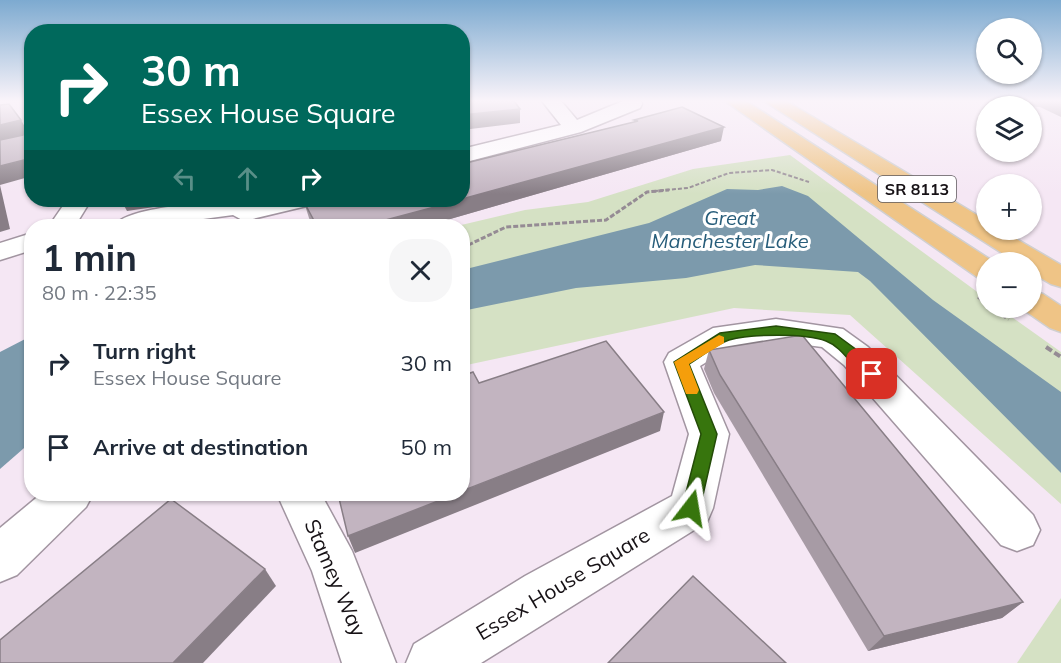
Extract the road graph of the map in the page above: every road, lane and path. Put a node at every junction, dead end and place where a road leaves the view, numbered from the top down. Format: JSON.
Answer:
{"nodes":[{"id":1,"x":560,"y":132,"type":"edge"},
{"id":2,"x":780,"y":132,"type":"edge"},
{"id":3,"x":823,"y":132,"type":"edge"},
{"id":4,"x":470,"y":154,"type":"edge"},
{"id":5,"x":818,"y":185,"type":"dead end"},
{"id":6,"x":273,"y":207,"type":"edge"},
{"id":7,"x":244,"y":214,"type":"edge"},
{"id":8,"x":159,"y":219,"type":"edge"},
{"id":9,"x":230,"y":219,"type":"edge"},
{"id":10,"x":24,"y":244,"type":"edge"},
{"id":11,"x":470,"y":245,"type":"edge"},
{"id":12,"x":0,"y":252,"type":"edge"},
{"id":13,"x":976,"y":264,"type":"edge"},
{"id":14,"x":1061,"y":278,"type":"edge"},
{"id":15,"x":1042,"y":308,"type":"edge"},
{"id":16,"x":1061,"y":321,"type":"edge"},
{"id":17,"x":63,"y":501,"type":"edge"},
{"id":18,"x":302,"y":501,"type":"edge"},
{"id":19,"x":1017,"y":530,"type":"dead end"},
{"id":20,"x":0,"y":559,"type":"edge"},
{"id":21,"x":369,"y":663,"type":"edge"},
{"id":22,"x":433,"y":663,"type":"edge"}],
"edges":[{"from":1,"to":4,"type":"street"},
{"from":2,"to":13,"type":"main road","number":"SR 8113"},
{"from":3,"to":14,"type":"main road","number":"SR 8113"},
{"from":5,"to":11,"type":"path"},
{"from":6,"to":7,"type":"street"},
{"from":7,"to":8,"type":"street"},
{"from":7,"to":9,"type":"street"},
{"from":10,"to":12,"type":"street"},
{"from":15,"to":16,"type":"main road"},
{"from":17,"to":20,"type":"street"},
{"from":18,"to":21,"type":"street","name":"Stamey Way"},
{"from":19,"to":22,"type":"street","name":"Essex House Square"}]}
